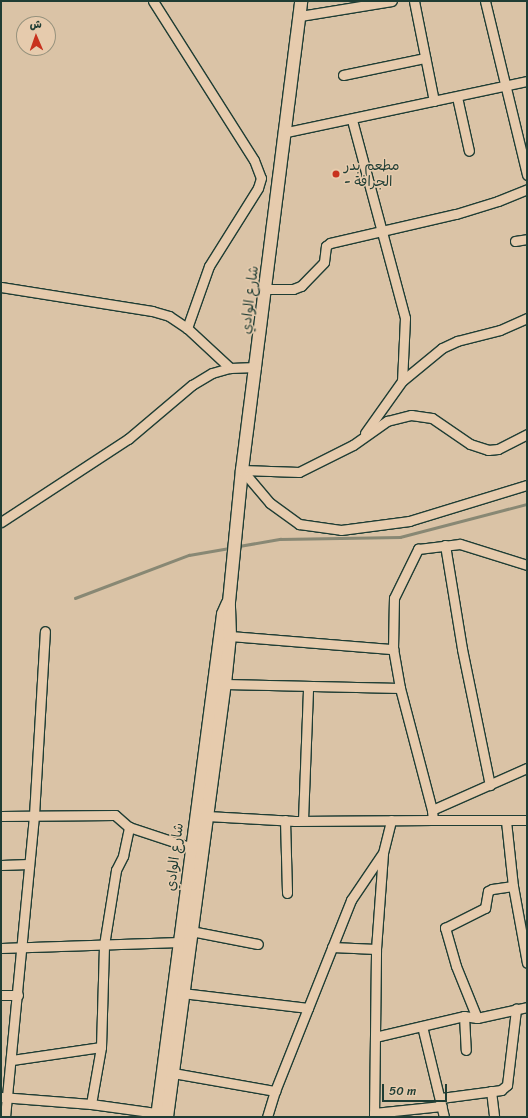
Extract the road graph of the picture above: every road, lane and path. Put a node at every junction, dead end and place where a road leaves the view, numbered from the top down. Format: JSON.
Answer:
{"nodes":[{"id":1,"x":153,"y":1,"type":"edge"},
{"id":2,"x":301,"y":1,"type":"edge"},
{"id":3,"x":392,"y":1,"type":"edge"},
{"id":4,"x":414,"y":1,"type":"edge"},
{"id":5,"x":485,"y":1,"type":"edge"},
{"id":6,"x":300,"y":16,"type":"junction"},
{"id":7,"x":425,"y":58,"type":"junction"},
{"id":8,"x":342,"y":75,"type":"dead end"},
{"id":9,"x":527,"y":81,"type":"edge"},
{"id":10,"x":504,"y":87,"type":"junction"},
{"id":11,"x":457,"y":97,"type":"junction"},
{"id":12,"x":434,"y":101,"type":"junction"},
{"id":13,"x":352,"y":120,"type":"junction"},
{"id":14,"x":287,"y":132,"type":"junction"},
{"id":15,"x":469,"y":151,"type":"dead end"},
{"id":16,"x":527,"y":175,"type":"edge"},
{"id":17,"x":527,"y":189,"type":"edge"},
{"id":18,"x":383,"y":231,"type":"junction"},
{"id":19,"x":527,"y":239,"type":"edge"},
{"id":20,"x":515,"y":241,"type":"dead end"},
{"id":21,"x":1,"y":287,"type":"edge"},
{"id":22,"x":266,"y":289,"type":"junction"},
{"id":23,"x":527,"y":318,"type":"edge"},
{"id":24,"x":187,"y":328,"type":"junction"},
{"id":25,"x":256,"y":367,"type":"junction"},
{"id":26,"x":230,"y":368,"type":"junction"},
{"id":27,"x":402,"y":381,"type":"junction"},
{"id":28,"x":527,"y":434,"type":"edge"},
{"id":29,"x":354,"y":445,"type":"junction"},
{"id":30,"x":242,"y":470,"type":"junction"},
{"id":31,"x":527,"y":485,"type":"edge"},
{"id":32,"x":1,"y":522,"type":"edge"},
{"id":33,"x":445,"y":545,"type":"junction"},
{"id":34,"x":527,"y":565,"type":"edge"},
{"id":35,"x":228,"y":602,"type":"junction"},
{"id":36,"x":45,"y":631,"type":"dead end"},
{"id":37,"x":230,"y":636,"type":"junction"},
{"id":38,"x":393,"y":648,"type":"junction"},
{"id":39,"x":225,"y":684,"type":"junction"},
{"id":40,"x":308,"y":688,"type":"junction"},
{"id":41,"x":400,"y":688,"type":"junction"},
{"id":42,"x":527,"y":768,"type":"edge"},
{"id":43,"x":490,"y":785,"type":"junction"},
{"id":44,"x":432,"y":810,"type":"junction"},
{"id":45,"x":34,"y":815,"type":"junction"},
{"id":46,"x":1,"y":816,"type":"edge"},
{"id":47,"x":207,"y":816,"type":"junction"},
{"id":48,"x":285,"y":820,"type":"junction"},
{"id":49,"x":303,"y":820,"type":"junction"},
{"id":50,"x":391,"y":820,"type":"junction"},
{"id":51,"x":433,"y":820,"type":"junction"},
{"id":52,"x":506,"y":820,"type":"junction"},
{"id":53,"x":527,"y":820,"type":"edge"},
{"id":54,"x":129,"y":826,"type":"junction"},
{"id":55,"x":192,"y":848,"type":"junction"},
{"id":56,"x":383,"y":852,"type":"junction"},
{"id":57,"x":29,"y":864,"type":"junction"},
{"id":58,"x":1,"y":865,"type":"edge"},
{"id":59,"x":513,"y":886,"type":"junction"},
{"id":60,"x":287,"y":893,"type":"dead end"},
{"id":61,"x":191,"y":931,"type":"junction"},
{"id":62,"x":524,"y":940,"type":"edge"},
{"id":63,"x":180,"y":942,"type":"junction"},
{"id":64,"x":258,"y":944,"type":"dead end"},
{"id":65,"x":104,"y":945,"type":"junction"},
{"id":66,"x":332,"y":947,"type":"junction"},
{"id":67,"x":1,"y":948,"type":"edge"},
{"id":68,"x":23,"y":948,"type":"junction"},
{"id":69,"x":376,"y":949,"type":"junction"},
{"id":70,"x":527,"y":963,"type":"edge"},
{"id":71,"x":182,"y":994,"type":"junction"},
{"id":72,"x":1,"y":995,"type":"edge"},
{"id":73,"x":18,"y":995,"type":"junction"},
{"id":74,"x":527,"y":1007,"type":"edge"},
{"id":75,"x":308,"y":1008,"type":"junction"},
{"id":76,"x":516,"y":1010,"type":"junction"},
{"id":77,"x":464,"y":1016,"type":"junction"},
{"id":78,"x":477,"y":1018,"type":"junction"},
{"id":79,"x":422,"y":1026,"type":"junction"},
{"id":80,"x":375,"y":1037,"type":"junction"},
{"id":81,"x":101,"y":1047,"type":"junction"},
{"id":82,"x":466,"y":1050,"type":"dead end"},
{"id":83,"x":12,"y":1060,"type":"junction"},
{"id":84,"x":173,"y":1073,"type":"junction"},
{"id":85,"x":275,"y":1091,"type":"junction"},
{"id":86,"x":491,"y":1091,"type":"junction"},
{"id":87,"x":4,"y":1098,"type":"edge"},
{"id":88,"x":442,"y":1102,"type":"junction"},
{"id":89,"x":91,"y":1104,"type":"junction"},
{"id":90,"x":374,"y":1115,"type":"edge"},
{"id":91,"x":160,"y":1116,"type":"edge"},
{"id":92,"x":5,"y":1117,"type":"edge"},
{"id":93,"x":267,"y":1117,"type":"edge"},
{"id":94,"x":444,"y":1117,"type":"edge"},
{"id":95,"x":494,"y":1117,"type":"edge"}],
"edges":[{"from":1,"to":24,"type":"street"},
{"from":2,"to":6,"type":"main road","name":"شارع الوادي"},
{"from":3,"to":6,"type":"street"},
{"from":4,"to":7,"type":"street"},
{"from":5,"to":10,"type":"street"},
{"from":6,"to":14,"type":"main road","name":"شارع الوادي"},
{"from":7,"to":8,"type":"street"},
{"from":7,"to":12,"type":"street"},
{"from":9,"to":10,"type":"street"},
{"from":10,"to":11,"type":"street"},
{"from":10,"to":16,"type":"street"},
{"from":11,"to":12,"type":"street"},
{"from":11,"to":15,"type":"street"},
{"from":12,"to":13,"type":"street"},
{"from":13,"to":14,"type":"street"},
{"from":13,"to":18,"type":"street"},
{"from":14,"to":22,"type":"main road","name":"شارع الوادي"},
{"from":17,"to":18,"type":"street"},
{"from":18,"to":22,"type":"street"},
{"from":18,"to":27,"type":"street"},
{"from":19,"to":20,"type":"street"},
{"from":21,"to":24,"type":"street"},
{"from":22,"to":25,"type":"main road","name":"شارع الوادي"},
{"from":23,"to":27,"type":"street"},
{"from":24,"to":26,"type":"street"},
{"from":25,"to":26,"type":"street"},
{"from":25,"to":30,"type":"main road","name":"شارع الوادي"},
{"from":26,"to":32,"type":"street"},
{"from":27,"to":29,"type":"street"},
{"from":28,"to":29,"type":"street"},
{"from":29,"to":30,"type":"street"},
{"from":30,"to":31,"type":"street"},
{"from":30,"to":35,"type":"main road","name":"شارع الوادي"},
{"from":33,"to":34,"type":"street"},
{"from":33,"to":38,"type":"street"},
{"from":33,"to":43,"type":"street"},
{"from":35,"to":37,"type":"main road","name":"شارع الوادي"},
{"from":35,"to":55,"type":"main road","name":"شارع الوادي"},
{"from":36,"to":45,"type":"street"},
{"from":37,"to":38,"type":"street"},
{"from":37,"to":39,"type":"main road","name":"شارع الوادي"},
{"from":38,"to":41,"type":"street"},
{"from":39,"to":40,"type":"street"},
{"from":39,"to":47,"type":"main road","name":"شارع الوادي"},
{"from":40,"to":41,"type":"street"},
{"from":40,"to":49,"type":"street"},
{"from":41,"to":44,"type":"street"},
{"from":42,"to":43,"type":"street"},
{"from":43,"to":44,"type":"street"},
{"from":44,"to":51,"type":"street"},
{"from":45,"to":46,"type":"street"},
{"from":45,"to":54,"type":"street"},
{"from":45,"to":57,"type":"street"},
{"from":47,"to":48,"type":"street"},
{"from":47,"to":61,"type":"main road","name":"شارع الوادي"},
{"from":48,"to":49,"type":"street"},
{"from":48,"to":60,"type":"street"},
{"from":49,"to":50,"type":"street"},
{"from":50,"to":51,"type":"street"},
{"from":50,"to":56,"type":"street"},
{"from":51,"to":52,"type":"street"},
{"from":52,"to":53,"type":"street"},
{"from":52,"to":59,"type":"street"},
{"from":54,"to":55,"type":"street"},
{"from":54,"to":65,"type":"street"},
{"from":55,"to":63,"type":"main road","name":"شارع الوادي"},
{"from":56,"to":66,"type":"street"},
{"from":56,"to":69,"type":"street"},
{"from":57,"to":58,"type":"street"},
{"from":57,"to":68,"type":"street"},
{"from":59,"to":62,"type":"street"},
{"from":59,"to":78,"type":"street"},
{"from":61,"to":64,"type":"street"},
{"from":61,"to":71,"type":"main road","name":"شارع الوادي"},
{"from":62,"to":70,"type":"street"},
{"from":63,"to":65,"type":"street"},
{"from":63,"to":91,"type":"main road","name":"شارع الوادي"},
{"from":65,"to":68,"type":"street"},
{"from":65,"to":81,"type":"street"},
{"from":66,"to":69,"type":"street"},
{"from":66,"to":75,"type":"street"},
{"from":67,"to":68,"type":"street"},
{"from":68,"to":73,"type":"street"},
{"from":69,"to":80,"type":"street"},
{"from":71,"to":75,"type":"street"},
{"from":71,"to":84,"type":"main road","name":"شارع الوادي"},
{"from":72,"to":73,"type":"street"},
{"from":73,"to":83,"type":"street"},
{"from":74,"to":76,"type":"street"},
{"from":75,"to":85,"type":"street"},
{"from":76,"to":78,"type":"street"},
{"from":76,"to":86,"type":"street"},
{"from":77,"to":78,"type":"street"},
{"from":77,"to":79,"type":"street"},
{"from":77,"to":82,"type":"street"},
{"from":79,"to":80,"type":"street"},
{"from":79,"to":88,"type":"street"},
{"from":80,"to":90,"type":"street"},
{"from":81,"to":83,"type":"street"},
{"from":81,"to":89,"type":"street"},
{"from":83,"to":87,"type":"street"},
{"from":84,"to":85,"type":"street"},
{"from":84,"to":91,"type":"main road","name":"شارع الوادي"},
{"from":85,"to":93,"type":"street"},
{"from":86,"to":88,"type":"street"},
{"from":86,"to":95,"type":"street"},
{"from":87,"to":89,"type":"street"},
{"from":87,"to":92,"type":"street"},
{"from":88,"to":90,"type":"street"},
{"from":88,"to":94,"type":"street"},
{"from":89,"to":91,"type":"street"}]}
